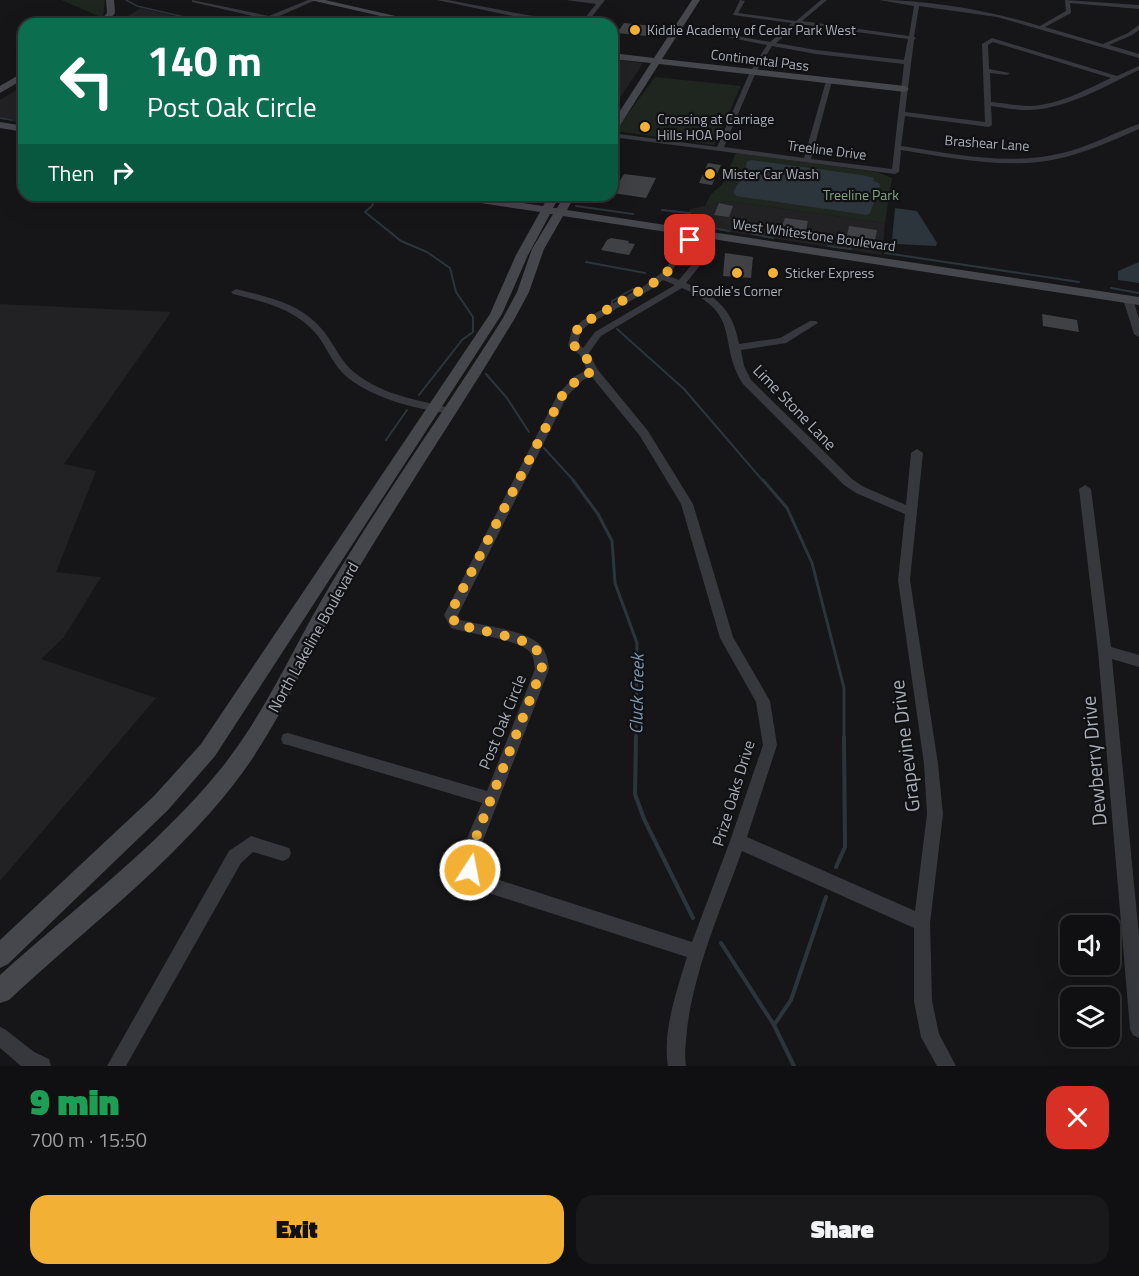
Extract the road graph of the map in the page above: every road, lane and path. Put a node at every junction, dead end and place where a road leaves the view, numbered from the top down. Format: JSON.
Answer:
{"nodes":[{"id":1,"x":110,"y":0,"type":"edge"},
{"id":2,"x":313,"y":0,"type":"edge"},
{"id":3,"x":440,"y":0,"type":"edge"},
{"id":4,"x":569,"y":0,"type":"edge"},
{"id":5,"x":687,"y":0,"type":"edge"},
{"id":6,"x":696,"y":0,"type":"edge"},
{"id":7,"x":824,"y":0,"type":"edge"},
{"id":8,"x":882,"y":0,"type":"edge"},
{"id":9,"x":194,"y":1,"type":"edge"},
{"id":10,"x":742,"y":1,"type":"edge"},
{"id":11,"x":601,"y":2,"type":"edge"},
{"id":12,"x":917,"y":4,"type":"junction"},
{"id":13,"x":1139,"y":7,"type":"edge"},
{"id":14,"x":107,"y":18,"type":"edge"},
{"id":15,"x":269,"y":18,"type":"joint"},
{"id":16,"x":398,"y":18,"type":"edge"},
{"id":17,"x":535,"y":18,"type":"edge"},
{"id":18,"x":587,"y":18,"type":"edge"},
{"id":19,"x":798,"y":22,"type":"junction"},
{"id":20,"x":867,"y":23,"type":"dead end"},
{"id":21,"x":1043,"y":27,"type":"junction"},
{"id":22,"x":1139,"y":27,"type":"edge"},
{"id":23,"x":863,"y":32,"type":"junction"},
{"id":24,"x":724,"y":36,"type":"dead end"},
{"id":25,"x":913,"y":38,"type":"junction"},
{"id":26,"x":770,"y":45,"type":"junction"},
{"id":27,"x":1105,"y":45,"type":"junction"},
{"id":28,"x":1139,"y":56,"type":"edge"},
{"id":29,"x":618,"y":57,"type":"edge"},
{"id":30,"x":652,"y":61,"type":"junction"},
{"id":31,"x":907,"y":62,"type":"junction"},
{"id":32,"x":1139,"y":68,"type":"edge"},
{"id":33,"x":988,"y":71,"type":"junction"},
{"id":34,"x":753,"y":72,"type":"junction"},
{"id":35,"x":1007,"y":73,"type":"dead end"},
{"id":36,"x":1117,"y":78,"type":"junction"},
{"id":37,"x":18,"y":79,"type":"edge"},
{"id":38,"x":829,"y":81,"type":"junction"},
{"id":39,"x":904,"y":89,"type":"junction"},
{"id":40,"x":0,"y":91,"type":"edge"},
{"id":41,"x":989,"y":104,"type":"junction"},
{"id":42,"x":618,"y":107,"type":"edge"},
{"id":43,"x":902,"y":114,"type":"junction"},
{"id":44,"x":618,"y":122,"type":"edge"},
{"id":45,"x":0,"y":125,"type":"edge"},
{"id":46,"x":1139,"y":126,"type":"edge"},
{"id":47,"x":18,"y":128,"type":"edge"},
{"id":48,"x":618,"y":134,"type":"edge"},
{"id":49,"x":899,"y":148,"type":"junction"},
{"id":50,"x":720,"y":149,"type":"junction"},
{"id":51,"x":807,"y":160,"type":"junction"},
{"id":52,"x":487,"y":201,"type":"edge"},
{"id":53,"x":551,"y":201,"type":"edge"},
{"id":54,"x":566,"y":201,"type":"edge"},
{"id":55,"x":546,"y":210,"type":"junction"},
{"id":56,"x":560,"y":212,"type":"junction"},
{"id":57,"x":703,"y":236,"type":"junction"},
{"id":58,"x":662,"y":277,"type":"junction"},
{"id":59,"x":682,"y":284,"type":"junction"},
{"id":60,"x":236,"y":292,"type":"dead end"},
{"id":61,"x":1134,"y":300,"type":"edge"},
{"id":62,"x":813,"y":323,"type":"dead end"},
{"id":63,"x":1139,"y":334,"type":"edge"},
{"id":64,"x":734,"y":348,"type":"junction"},
{"id":65,"x":584,"y":353,"type":"junction"},
{"id":66,"x":593,"y":371,"type":"junction"},
{"id":67,"x":442,"y":410,"type":"junction"},
{"id":68,"x":917,"y":453,"type":"dead end"},
{"id":69,"x":1085,"y":489,"type":"dead end"},
{"id":70,"x":911,"y":512,"type":"junction"},
{"id":71,"x":363,"y":533,"type":"junction"},
{"id":72,"x":1105,"y":651,"type":"junction"},
{"id":73,"x":1139,"y":661,"type":"edge"},
{"id":74,"x":288,"y":739,"type":"dead end"},
{"id":75,"x":491,"y":799,"type":"junction"},
{"id":76,"x":738,"y":841,"type":"junction"},
{"id":77,"x":284,"y":853,"type":"dead end"},
{"id":78,"x":1132,"y":881,"type":"edge"},
{"id":79,"x":922,"y":923,"type":"junction"},
{"id":80,"x":696,"y":952,"type":"junction"},
{"id":81,"x":0,"y":956,"type":"edge"},
{"id":82,"x":0,"y":991,"type":"edge"},
{"id":83,"x":1139,"y":1029,"type":"edge"},
{"id":84,"x":0,"y":1036,"type":"edge"},
{"id":85,"x":42,"y":1066,"type":"edge"},
{"id":86,"x":116,"y":1066,"type":"edge"},
{"id":87,"x":677,"y":1066,"type":"edge"},
{"id":88,"x":947,"y":1066,"type":"edge"}],
"edges":[{"from":1,"to":14,"type":"main road"},
{"from":2,"to":15,"type":"street"},
{"from":2,"to":16,"type":"main road"},
{"from":3,"to":17,"type":"street"},
{"from":4,"to":11,"type":"street"},
{"from":5,"to":30,"type":"main road"},
{"from":6,"to":30,"type":"main road"},
{"from":7,"to":19,"type":"street"},
{"from":8,"to":12,"type":"street"},
{"from":9,"to":15,"type":"street"},
{"from":10,"to":19,"type":"street"},
{"from":11,"to":18,"type":"street"},
{"from":12,"to":21,"type":"street"},
{"from":12,"to":25,"type":"street"},
{"from":13,"to":21,"type":"street"},
{"from":19,"to":23,"type":"street"},
{"from":19,"to":26,"type":"street"},
{"from":20,"to":23,"type":"street"},
{"from":21,"to":27,"type":"street"},
{"from":22,"to":27,"type":"street"},
{"from":23,"to":25,"type":"street"},
{"from":24,"to":26,"type":"street"},
{"from":25,"to":31,"type":"street"},
{"from":26,"to":31,"type":"street"},
{"from":26,"to":34,"type":"street"},
{"from":27,"to":28,"type":"street"},
{"from":29,"to":30,"type":"main road","name":"Continental Pass"},
{"from":30,"to":34,"type":"main road","name":"Continental Pass"},
{"from":30,"to":42,"type":"main road"},
{"from":30,"to":44,"type":"main road"},
{"from":31,"to":39,"type":"street"},
{"from":32,"to":36,"type":"street"},
{"from":33,"to":35,"type":"street"},
{"from":33,"to":36,"type":"street"},
{"from":33,"to":41,"type":"street"},
{"from":34,"to":38,"type":"main road","name":"Continental Pass"},
{"from":34,"to":50,"type":"street"},
{"from":36,"to":41,"type":"street"},
{"from":37,"to":40,"type":"main road"},
{"from":38,"to":39,"type":"main road","name":"Continental Pass"},
{"from":38,"to":51,"type":"street"},
{"from":39,"to":43,"type":"street"},
{"from":41,"to":43,"type":"street"},
{"from":43,"to":49,"type":"street"},
{"from":45,"to":47,"type":"main road"},
{"from":46,"to":49,"type":"street","name":"Brashear Lane"},
{"from":48,"to":50,"type":"street","name":"Treeline Drive"},
{"from":49,"to":51,"type":"street","name":"Treeline Drive"},
{"from":50,"to":51,"type":"street","name":"Treeline Drive"},
{"from":52,"to":55,"type":"main road","name":"West Whitestone Boulevard"},
{"from":53,"to":55,"type":"main road","name":"North Lakeline Boulevard"},
{"from":54,"to":56,"type":"main road","name":"North Lakeline Boulevard"},
{"from":55,"to":56,"type":"main road","name":"West Whitestone Boulevard"},
{"from":55,"to":67,"type":"main road","name":"North Lakeline Boulevard"},
{"from":56,"to":57,"type":"main road","name":"West Whitestone Boulevard"},
{"from":56,"to":67,"type":"main road","name":"North Lakeline Boulevard"},
{"from":57,"to":58,"type":"street","name":"Prize Oaks Drive"},
{"from":57,"to":59,"type":"street"},
{"from":57,"to":61,"type":"main road","name":"West Whitestone Boulevard"},
{"from":58,"to":59,"type":"street","name":"Lime Stone Lane"},
{"from":58,"to":65,"type":"street","name":"Prize Oaks Drive"},
{"from":59,"to":64,"type":"street","name":"Lime Stone Lane"},
{"from":59,"to":65,"type":"street"},
{"from":60,"to":67,"type":"street"},
{"from":61,"to":63,"type":"street"},
{"from":62,"to":64,"type":"street"},
{"from":64,"to":70,"type":"street","name":"Lime Stone Lane"},
{"from":65,"to":66,"type":"street","name":"Prize Oaks Drive"},
{"from":66,"to":75,"type":"street","name":"Post Oak Circle"},
{"from":66,"to":76,"type":"street","name":"Prize Oaks Drive"},
{"from":67,"to":71,"type":"main road","name":"North Lakeline Boulevard"},
{"from":68,"to":70,"type":"street","name":"Grapevine Drive"},
{"from":69,"to":72,"type":"street","name":"Dewberry Drive"},
{"from":70,"to":79,"type":"street","name":"Grapevine Drive"},
{"from":71,"to":81,"type":"main road","name":"North Lakeline Boulevard"},
{"from":71,"to":82,"type":"main road","name":"North Lakeline Boulevard"},
{"from":72,"to":73,"type":"street"},
{"from":72,"to":78,"type":"street","name":"Dewberry Drive"},
{"from":74,"to":75,"type":"street"},
{"from":75,"to":80,"type":"street","name":"Post Oak Circle"},
{"from":76,"to":79,"type":"street"},
{"from":76,"to":80,"type":"street","name":"Prize Oaks Drive"},
{"from":77,"to":86,"type":"street"},
{"from":78,"to":83,"type":"street","name":"Dewberry Drive"},
{"from":79,"to":88,"type":"street","name":"Grapevine Drive"},
{"from":80,"to":87,"type":"street","name":"Prize Oaks Drive"},
{"from":84,"to":85,"type":"street"}]}
